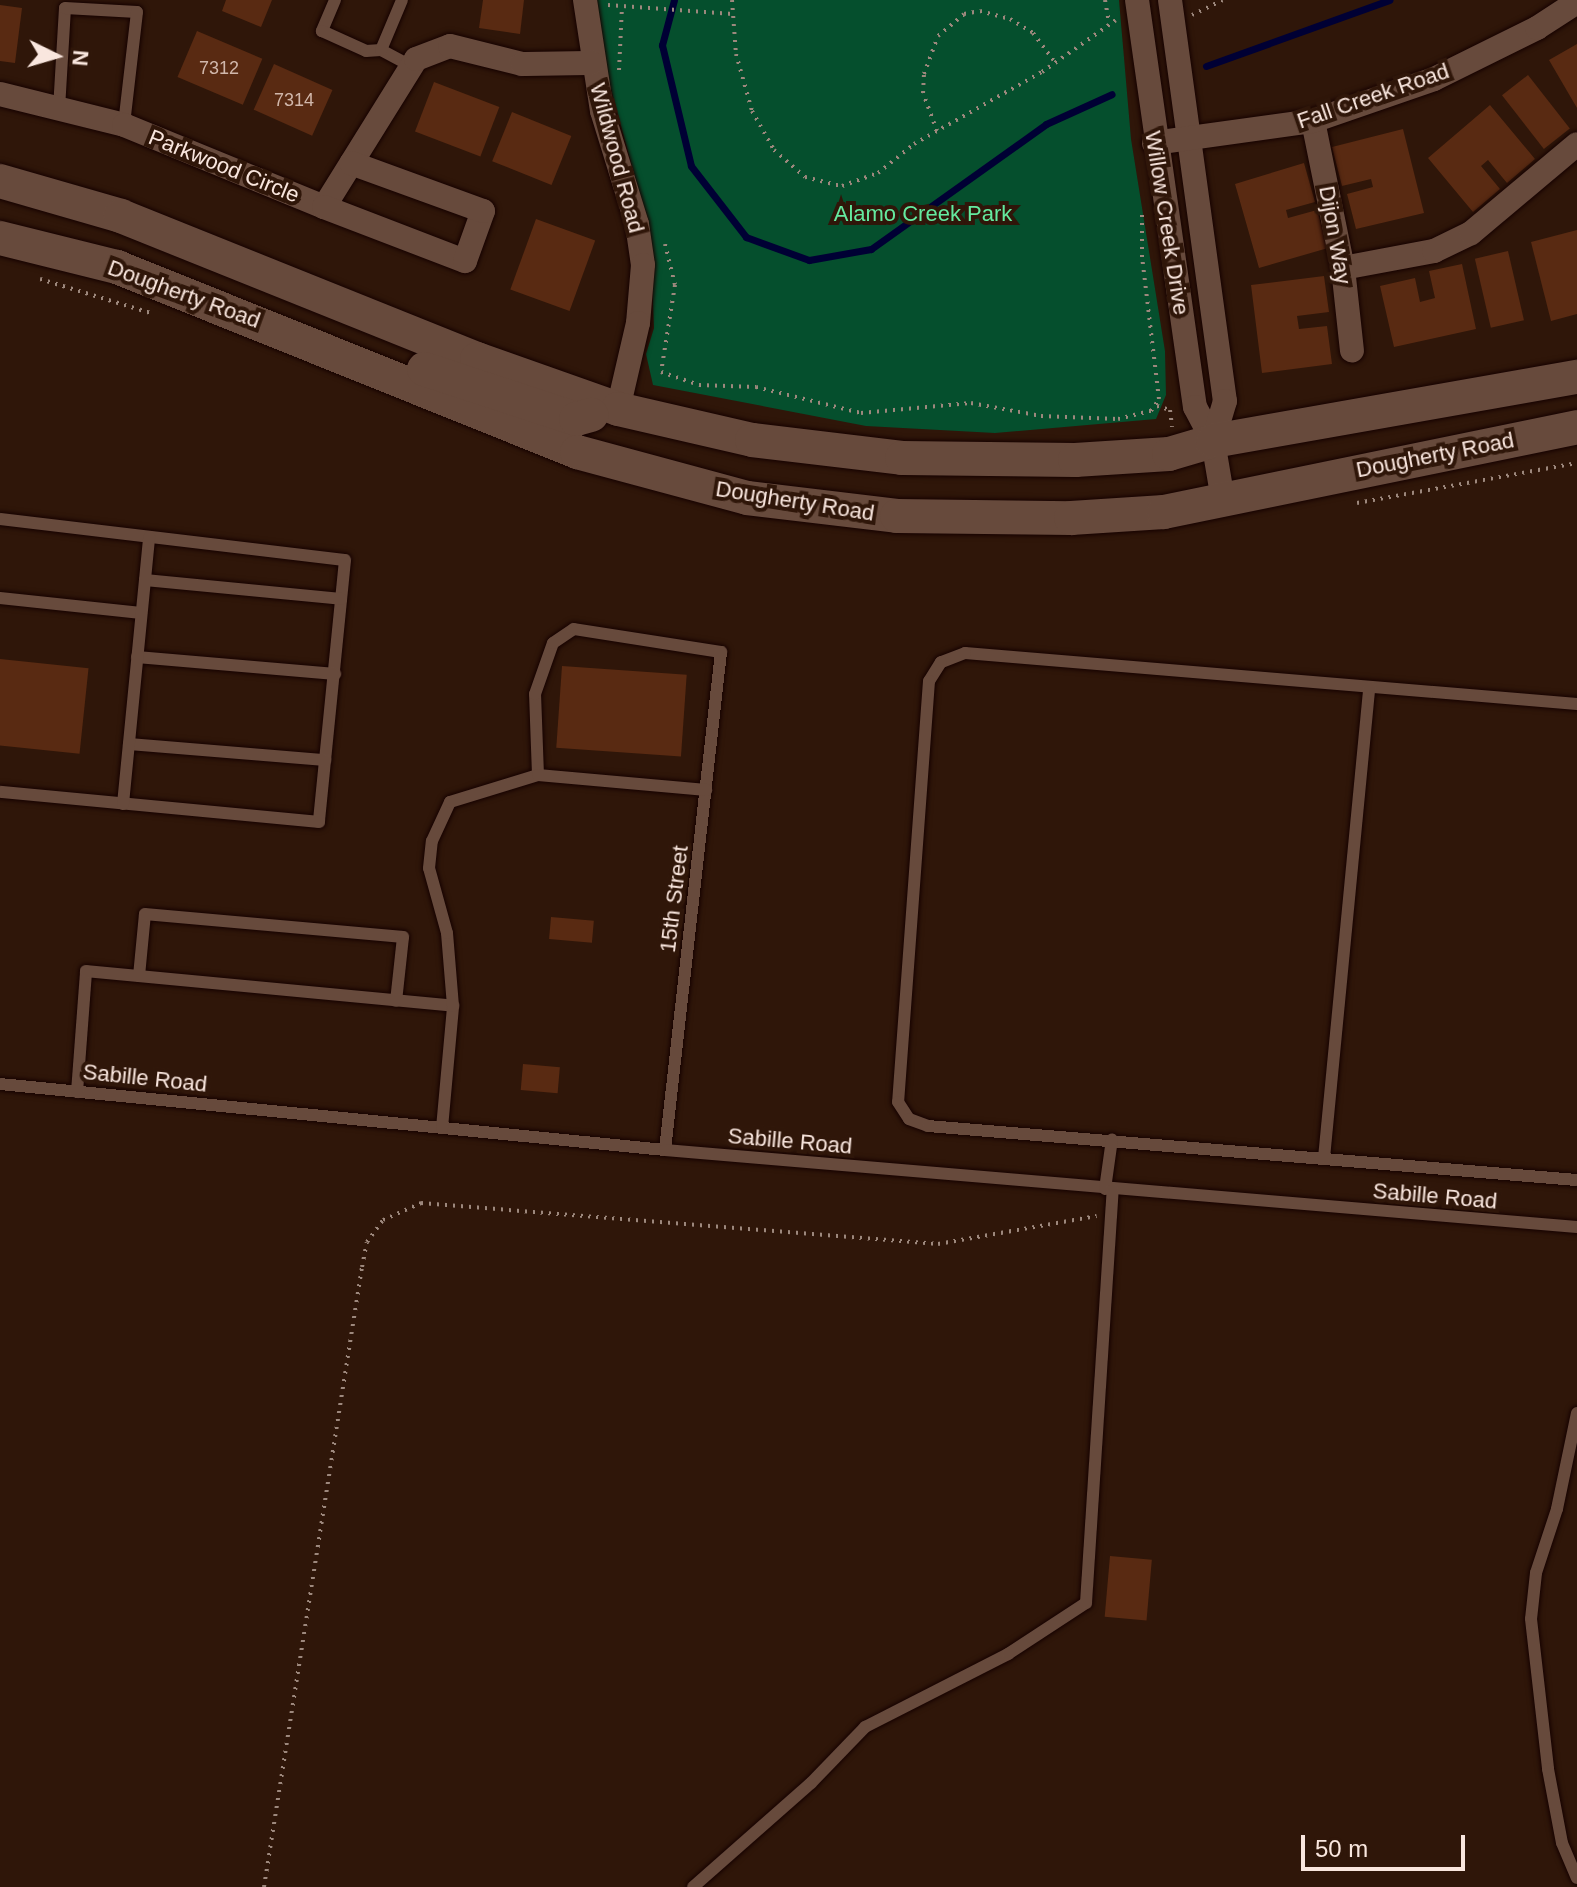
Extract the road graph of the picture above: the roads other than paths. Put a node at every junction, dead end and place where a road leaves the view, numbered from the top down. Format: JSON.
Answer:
{"nodes":[{"id":1,"x":335,"y":0,"type":"edge"},
{"id":2,"x":402,"y":0,"type":"edge"},
{"id":3,"x":1137,"y":0,"type":"edge"},
{"id":4,"x":1170,"y":0,"type":"edge"},
{"id":5,"x":585,"y":2,"type":"edge"},
{"id":6,"x":1577,"y":2,"type":"edge"},
{"id":7,"x":381,"y":50,"type":"junction"},
{"id":8,"x":411,"y":66,"type":"junction"},
{"id":9,"x":602,"y":69,"type":"junction"},
{"id":10,"x":0,"y":94,"type":"edge"},
{"id":11,"x":59,"y":109,"type":"junction"},
{"id":12,"x":1313,"y":121,"type":"junction"},
{"id":13,"x":124,"y":125,"type":"junction"},
{"id":14,"x":1185,"y":139,"type":"junction"},
{"id":15,"x":1154,"y":143,"type":"junction"},
{"id":16,"x":1577,"y":144,"type":"edge"},
{"id":17,"x":351,"y":163,"type":"junction"},
{"id":18,"x":0,"y":181,"type":"edge"},
{"id":19,"x":324,"y":207,"type":"junction"},
{"id":20,"x":0,"y":238,"type":"edge"},
{"id":21,"x":1343,"y":268,"type":"junction"},
{"id":22,"x":1352,"y":351,"type":"dead end"},
{"id":23,"x":368,"y":366,"type":"junction"},
{"id":24,"x":1577,"y":377,"type":"edge"},
{"id":25,"x":618,"y":409,"type":"junction"},
{"id":26,"x":1577,"y":427,"type":"edge"},
{"id":27,"x":1213,"y":441,"type":"junction"},
{"id":28,"x":1223,"y":500,"type":"junction"},
{"id":29,"x":0,"y":519,"type":"edge"},
{"id":30,"x":149,"y":537,"type":"junction"},
{"id":31,"x":145,"y":580,"type":"junction"},
{"id":32,"x":0,"y":598,"type":"edge"},
{"id":33,"x":341,"y":599,"type":"junction"},
{"id":34,"x":141,"y":613,"type":"junction"},
{"id":35,"x":137,"y":657,"type":"junction"},
{"id":36,"x":335,"y":674,"type":"junction"},
{"id":37,"x":1369,"y":687,"type":"junction"},
{"id":38,"x":1577,"y":704,"type":"edge"},
{"id":39,"x":129,"y":744,"type":"junction"},
{"id":40,"x":325,"y":760,"type":"junction"},
{"id":41,"x":538,"y":775,"type":"junction"},
{"id":42,"x":706,"y":790,"type":"junction"},
{"id":43,"x":0,"y":792,"type":"edge"},
{"id":44,"x":123,"y":804,"type":"junction"},
{"id":45,"x":139,"y":976,"type":"junction"},
{"id":46,"x":396,"y":1001,"type":"junction"},
{"id":47,"x":453,"y":1006,"type":"junction"},
{"id":48,"x":0,"y":1084,"type":"edge"},
{"id":49,"x":77,"y":1092,"type":"junction"},
{"id":50,"x":442,"y":1128,"type":"junction"},
{"id":51,"x":1112,"y":1139,"type":"junction"},
{"id":52,"x":665,"y":1150,"type":"junction"},
{"id":53,"x":1324,"y":1158,"type":"junction"},
{"id":54,"x":1577,"y":1180,"type":"edge"},
{"id":55,"x":1109,"y":1189,"type":"junction"},
{"id":56,"x":1577,"y":1227,"type":"edge"},
{"id":57,"x":1577,"y":1413,"type":"edge"},
{"id":58,"x":1577,"y":1878,"type":"edge"},
{"id":59,"x":693,"y":1887,"type":"edge"}],
"edges":[{"from":1,"to":7,"type":"lane"},
{"from":2,"to":7,"type":"lane"},
{"from":3,"to":15,"type":"street","name":"Willow Creek Drive"},
{"from":4,"to":14,"type":"street","name":"Willow Creek Drive"},
{"from":5,"to":9,"type":"street","name":"Wildwood Road"},
{"from":6,"to":12,"type":"street","name":"Fall Creek Road"},
{"from":7,"to":8,"type":"lane"},
{"from":8,"to":9,"type":"street"},
{"from":8,"to":17,"type":"street","name":"Parkwood Circle"},
{"from":9,"to":25,"type":"street","name":"Wildwood Road"},
{"from":10,"to":11,"type":"street","name":"Parkwood Circle"},
{"from":11,"to":13,"type":"street","name":"Parkwood Circle"},
{"from":11,"to":13,"type":"lane","name":"Parkwood Circle"},
{"from":12,"to":14,"type":"street","name":"Fall Creek Road"},
{"from":12,"to":21,"type":"street","name":"Dijon Way"},
{"from":13,"to":19,"type":"street","name":"Parkwood Circle"},
{"from":14,"to":15,"type":"street","name":"Fall Creek Road"},
{"from":14,"to":27,"type":"street","name":"Willow Creek Drive"},
{"from":15,"to":27,"type":"street","name":"Willow Creek Drive"},
{"from":16,"to":21,"type":"street"},
{"from":17,"to":19,"type":"street","name":"Parkwood Circle"},
{"from":17,"to":19,"type":"street","name":"Parkwood Circle"},
{"from":18,"to":25,"type":"main road"},
{"from":20,"to":23,"type":"main road","name":"Dougherty Road"},
{"from":21,"to":22,"type":"street","name":"Dijon Way"},
{"from":23,"to":25,"type":"main road"},
{"from":23,"to":28,"type":"main road","name":"Dougherty Road"},
{"from":24,"to":27,"type":"main road"},
{"from":25,"to":27,"type":"main road"},
{"from":26,"to":28,"type":"main road","name":"Dougherty Road"},
{"from":27,"to":28,"type":"street","name":"Willow Creek Drive"},
{"from":29,"to":30,"type":"lane"},
{"from":30,"to":31,"type":"lane"},
{"from":30,"to":33,"type":"lane"},
{"from":31,"to":33,"type":"lane"},
{"from":31,"to":34,"type":"lane"},
{"from":32,"to":34,"type":"lane"},
{"from":33,"to":36,"type":"lane"},
{"from":34,"to":35,"type":"lane"},
{"from":35,"to":36,"type":"lane"},
{"from":35,"to":39,"type":"lane"},
{"from":36,"to":40,"type":"lane"},
{"from":37,"to":38,"type":"lane"},
{"from":37,"to":51,"type":"lane"},
{"from":37,"to":53,"type":"lane"},
{"from":39,"to":40,"type":"lane"},
{"from":39,"to":44,"type":"lane"},
{"from":40,"to":44,"type":"lane"},
{"from":41,"to":42,"type":"lane"},
{"from":41,"to":42,"type":"lane","name":"15th Street"},
{"from":41,"to":47,"type":"lane"},
{"from":42,"to":52,"type":"lane","name":"15th Street"},
{"from":43,"to":44,"type":"lane"},
{"from":45,"to":46,"type":"lane"},
{"from":45,"to":46,"type":"lane"},
{"from":45,"to":49,"type":"lane"},
{"from":46,"to":47,"type":"lane"},
{"from":47,"to":50,"type":"lane"},
{"from":48,"to":49,"type":"lane","name":"Sabille Road"},
{"from":49,"to":50,"type":"lane","name":"Sabille Road"},
{"from":50,"to":52,"type":"lane","name":"Sabille Road"},
{"from":51,"to":53,"type":"lane"},
{"from":51,"to":55,"type":"lane"},
{"from":52,"to":55,"type":"lane","name":"Sabille Road"},
{"from":53,"to":54,"type":"lane"},
{"from":55,"to":56,"type":"lane","name":"Sabille Road"},
{"from":55,"to":59,"type":"lane"},
{"from":57,"to":58,"type":"lane"}]}
